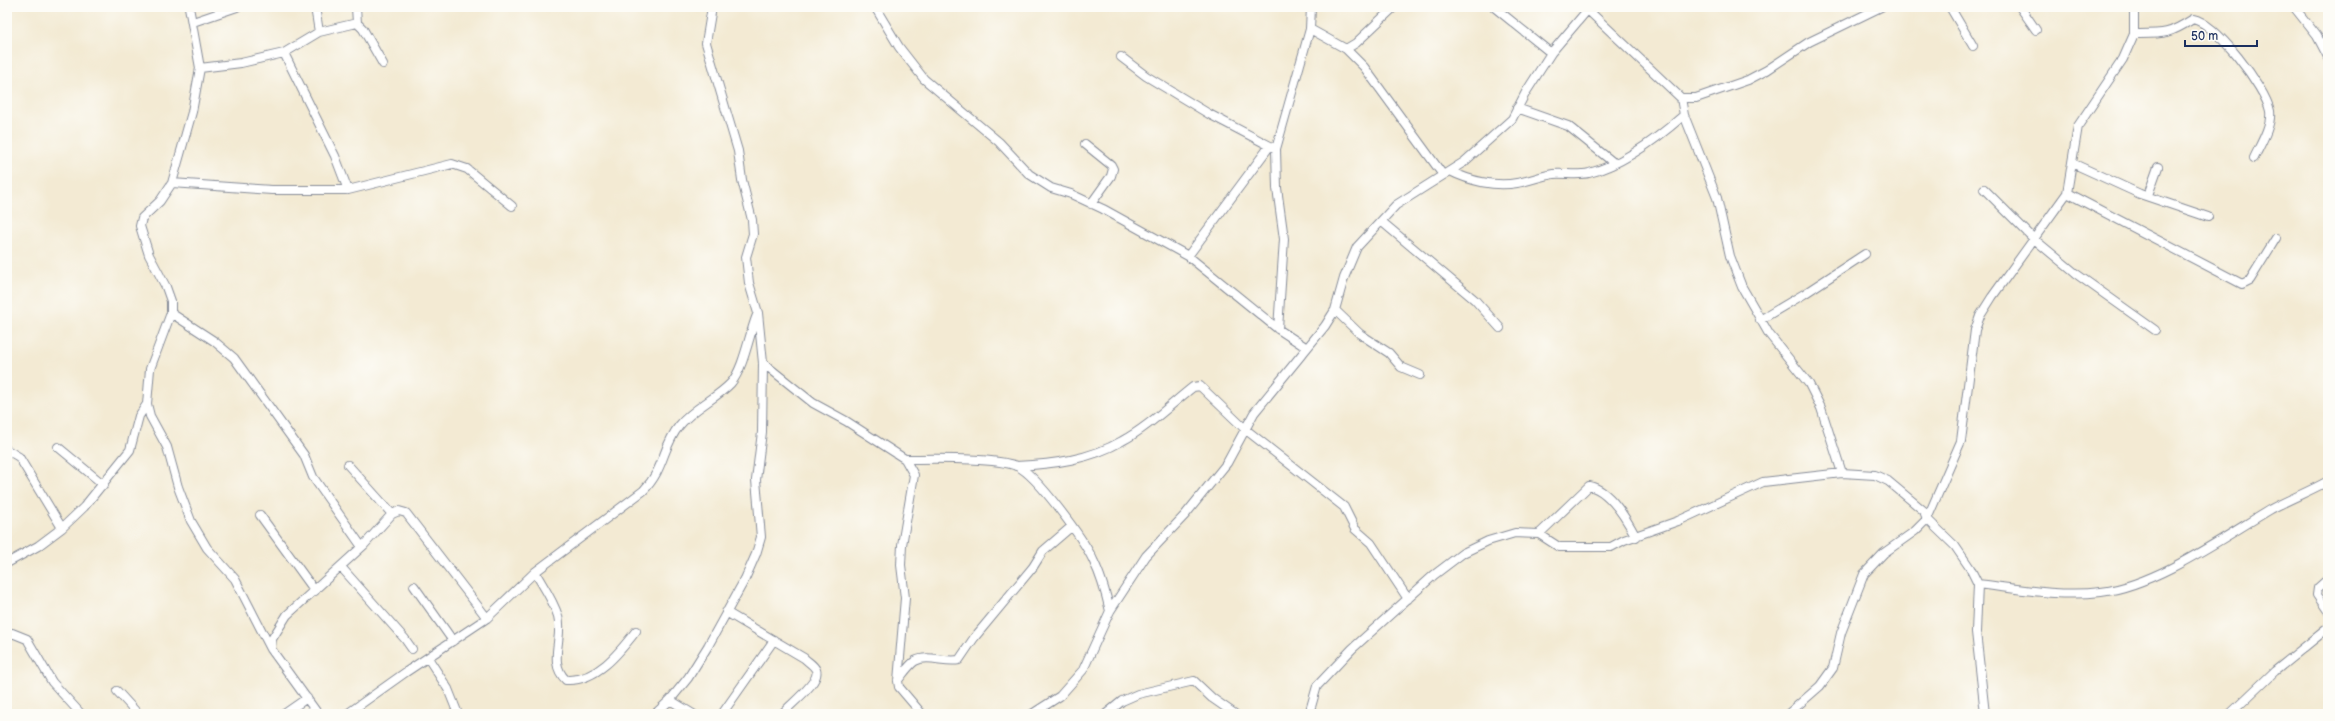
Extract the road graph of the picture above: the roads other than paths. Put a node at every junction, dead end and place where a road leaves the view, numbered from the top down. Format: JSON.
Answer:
{"nodes":[{"id":1,"x":189,"y":7,"type":"edge"},
{"id":2,"x":237,"y":7,"type":"edge"},
{"id":3,"x":315,"y":7,"type":"edge"},
{"id":4,"x":356,"y":7,"type":"edge"},
{"id":5,"x":712,"y":7,"type":"edge"},
{"id":6,"x":1310,"y":7,"type":"edge"},
{"id":7,"x":1394,"y":7,"type":"edge"},
{"id":8,"x":1494,"y":7,"type":"edge"},
{"id":9,"x":1881,"y":7,"type":"edge"},
{"id":10,"x":1950,"y":7,"type":"edge"},
{"id":11,"x":2020,"y":7,"type":"edge"},
{"id":12,"x":2126,"y":7,"type":"edge"},
{"id":13,"x":2294,"y":7,"type":"edge"},
{"id":14,"x":1589,"y":8,"type":"edge"},
{"id":15,"x":878,"y":9,"type":"edge"},
{"id":16,"x":2134,"y":10,"type":"edge"},
{"id":17,"x":193,"y":22,"type":"junction"},
{"id":18,"x":357,"y":23,"type":"junction"},
{"id":19,"x":1310,"y":29,"type":"junction"},
{"id":20,"x":2036,"y":30,"type":"dead end"},
{"id":21,"x":319,"y":32,"type":"junction"},
{"id":22,"x":2134,"y":34,"type":"junction"},
{"id":23,"x":1973,"y":46,"type":"dead end"},
{"id":24,"x":1346,"y":49,"type":"junction"},
{"id":25,"x":284,"y":53,"type":"junction"},
{"id":26,"x":1551,"y":53,"type":"junction"},
{"id":27,"x":2328,"y":56,"type":"edge"},
{"id":28,"x":1121,"y":57,"type":"dead end"},
{"id":29,"x":382,"y":64,"type":"dead end"},
{"id":30,"x":200,"y":68,"type":"junction"},
{"id":31,"x":1681,"y":98,"type":"junction"},
{"id":32,"x":1517,"y":108,"type":"junction"},
{"id":33,"x":1684,"y":114,"type":"junction"},
{"id":34,"x":1084,"y":144,"type":"dead end"},
{"id":35,"x":1272,"y":148,"type":"junction"},
{"id":36,"x":2254,"y":158,"type":"dead end"},
{"id":37,"x":1614,"y":163,"type":"junction"},
{"id":38,"x":2072,"y":163,"type":"junction"},
{"id":39,"x":2158,"y":167,"type":"dead end"},
{"id":40,"x":1446,"y":173,"type":"junction"},
{"id":41,"x":172,"y":183,"type":"junction"},
{"id":42,"x":1984,"y":189,"type":"dead end"},
{"id":43,"x":348,"y":190,"type":"junction"},
{"id":44,"x":2067,"y":193,"type":"junction"},
{"id":45,"x":2148,"y":195,"type":"junction"},
{"id":46,"x":1091,"y":204,"type":"junction"},
{"id":47,"x":512,"y":206,"type":"dead end"},
{"id":48,"x":2208,"y":217,"type":"dead end"},
{"id":49,"x":1381,"y":222,"type":"junction"},
{"id":50,"x":2276,"y":238,"type":"dead end"},
{"id":51,"x":2034,"y":239,"type":"junction"},
{"id":52,"x":1865,"y":254,"type":"dead end"},
{"id":53,"x":1188,"y":256,"type":"junction"},
{"id":54,"x":1335,"y":310,"type":"junction"},
{"id":55,"x":171,"y":313,"type":"junction"},
{"id":56,"x":758,"y":313,"type":"junction"},
{"id":57,"x":1760,"y":320,"type":"junction"},
{"id":58,"x":1278,"y":328,"type":"junction"},
{"id":59,"x":1500,"y":328,"type":"dead end"},
{"id":60,"x":2155,"y":330,"type":"dead end"},
{"id":61,"x":1307,"y":348,"type":"junction"},
{"id":62,"x":763,"y":363,"type":"junction"},
{"id":63,"x":1420,"y":375,"type":"dead end"},
{"id":64,"x":147,"y":404,"type":"junction"},
{"id":65,"x":1245,"y":429,"type":"junction"},
{"id":66,"x":58,"y":447,"type":"dead end"},
{"id":67,"x":7,"y":450,"type":"edge"},
{"id":68,"x":905,"y":458,"type":"junction"},
{"id":69,"x":348,"y":465,"type":"dead end"},
{"id":70,"x":1016,"y":466,"type":"junction"},
{"id":71,"x":1842,"y":473,"type":"junction"},
{"id":72,"x":2328,"y":481,"type":"edge"},
{"id":73,"x":104,"y":485,"type":"junction"},
{"id":74,"x":392,"y":514,"type":"junction"},
{"id":75,"x":260,"y":515,"type":"dead end"},
{"id":76,"x":1928,"y":519,"type":"junction"},
{"id":77,"x":1071,"y":526,"type":"junction"},
{"id":78,"x":62,"y":528,"type":"junction"},
{"id":79,"x":1539,"y":534,"type":"junction"},
{"id":80,"x":1636,"y":537,"type":"junction"},
{"id":81,"x":362,"y":547,"type":"junction"},
{"id":82,"x":7,"y":563,"type":"edge"},
{"id":83,"x":341,"y":567,"type":"junction"},
{"id":84,"x":535,"y":572,"type":"junction"},
{"id":85,"x":2328,"y":579,"type":"edge"},
{"id":86,"x":1978,"y":584,"type":"junction"},
{"id":87,"x":414,"y":586,"type":"dead end"},
{"id":88,"x":315,"y":591,"type":"junction"},
{"id":89,"x":1408,"y":599,"type":"junction"},
{"id":90,"x":1110,"y":611,"type":"junction"},
{"id":91,"x":2328,"y":611,"type":"edge"},
{"id":92,"x":726,"y":612,"type":"junction"},
{"id":93,"x":487,"y":618,"type":"junction"},
{"id":94,"x":2328,"y":628,"type":"edge"},
{"id":95,"x":636,"y":631,"type":"dead end"},
{"id":96,"x":7,"y":636,"type":"edge"},
{"id":97,"x":774,"y":640,"type":"junction"},
{"id":98,"x":453,"y":641,"type":"junction"},
{"id":99,"x":271,"y":649,"type":"junction"},
{"id":100,"x":412,"y":649,"type":"dead end"},
{"id":101,"x":428,"y":658,"type":"junction"},
{"id":102,"x":898,"y":680,"type":"junction"},
{"id":103,"x":117,"y":691,"type":"dead end"},
{"id":104,"x":307,"y":698,"type":"junction"},
{"id":105,"x":670,"y":700,"type":"junction"},
{"id":106,"x":82,"y":714,"type":"edge"},
{"id":107,"x":138,"y":714,"type":"edge"},
{"id":108,"x":284,"y":714,"type":"edge"},
{"id":109,"x":318,"y":714,"type":"edge"},
{"id":110,"x":347,"y":714,"type":"edge"},
{"id":111,"x":458,"y":714,"type":"edge"},
{"id":112,"x":655,"y":714,"type":"edge"},
{"id":113,"x":693,"y":714,"type":"edge"},
{"id":114,"x":722,"y":714,"type":"edge"},
{"id":115,"x":782,"y":714,"type":"edge"},
{"id":116,"x":922,"y":714,"type":"edge"},
{"id":117,"x":1032,"y":714,"type":"edge"},
{"id":118,"x":1106,"y":714,"type":"edge"},
{"id":119,"x":1235,"y":714,"type":"edge"},
{"id":120,"x":1309,"y":714,"type":"edge"},
{"id":121,"x":1788,"y":714,"type":"edge"},
{"id":122,"x":1984,"y":714,"type":"edge"},
{"id":123,"x":2230,"y":714,"type":"edge"}],
"edges":[{"from":1,"to":17,"type":"street"},
{"from":2,"to":17,"type":"street"},
{"from":3,"to":21,"type":"street"},
{"from":4,"to":18,"type":"street"},
{"from":5,"to":56,"type":"street"},
{"from":6,"to":19,"type":"street"},
{"from":7,"to":24,"type":"street"},
{"from":8,"to":26,"type":"street"},
{"from":9,"to":31,"type":"street"},
{"from":10,"to":23,"type":"street"},
{"from":11,"to":20,"type":"street"},
{"from":12,"to":16,"type":"street"},
{"from":13,"to":27,"type":"street"},
{"from":14,"to":26,"type":"street"},
{"from":14,"to":31,"type":"street"},
{"from":15,"to":46,"type":"street"},
{"from":16,"to":22,"type":"street"},
{"from":17,"to":30,"type":"street"},
{"from":18,"to":21,"type":"street"},
{"from":18,"to":29,"type":"street"},
{"from":19,"to":24,"type":"street"},
{"from":19,"to":35,"type":"street"},
{"from":21,"to":25,"type":"street"},
{"from":22,"to":36,"type":"street"},
{"from":22,"to":38,"type":"street"},
{"from":24,"to":40,"type":"street"},
{"from":25,"to":30,"type":"street"},
{"from":25,"to":43,"type":"street"},
{"from":26,"to":32,"type":"street"},
{"from":28,"to":35,"type":"street"},
{"from":30,"to":41,"type":"street"},
{"from":31,"to":33,"type":"street"},
{"from":32,"to":37,"type":"street"},
{"from":32,"to":40,"type":"street"},
{"from":33,"to":37,"type":"street"},
{"from":33,"to":57,"type":"street"},
{"from":34,"to":46,"type":"street"},
{"from":35,"to":53,"type":"street"},
{"from":35,"to":58,"type":"street"},
{"from":37,"to":40,"type":"street"},
{"from":38,"to":44,"type":"street"},
{"from":38,"to":45,"type":"street"},
{"from":39,"to":45,"type":"street"},
{"from":40,"to":49,"type":"street"},
{"from":41,"to":43,"type":"street"},
{"from":41,"to":55,"type":"street"},
{"from":42,"to":51,"type":"street"},
{"from":43,"to":47,"type":"street"},
{"from":44,"to":50,"type":"street"},
{"from":44,"to":51,"type":"street"},
{"from":45,"to":48,"type":"street"},
{"from":46,"to":53,"type":"street"},
{"from":49,"to":54,"type":"street"},
{"from":49,"to":59,"type":"street"},
{"from":51,"to":60,"type":"street"},
{"from":51,"to":76,"type":"street"},
{"from":52,"to":57,"type":"street"},
{"from":53,"to":58,"type":"street"},
{"from":54,"to":61,"type":"street"},
{"from":54,"to":63,"type":"street"},
{"from":55,"to":64,"type":"street"},
{"from":55,"to":81,"type":"street"},
{"from":56,"to":62,"type":"street"},
{"from":56,"to":84,"type":"street"},
{"from":57,"to":71,"type":"street"},
{"from":58,"to":61,"type":"street"},
{"from":61,"to":65,"type":"street"},
{"from":62,"to":68,"type":"street"},
{"from":62,"to":92,"type":"street"},
{"from":64,"to":73,"type":"street"},
{"from":64,"to":99,"type":"street"},
{"from":65,"to":70,"type":"street"},
{"from":65,"to":89,"type":"street"},
{"from":65,"to":90,"type":"street"},
{"from":66,"to":73,"type":"street"},
{"from":67,"to":78,"type":"street"},
{"from":68,"to":70,"type":"street"},
{"from":68,"to":102,"type":"street"},
{"from":69,"to":74,"type":"street"},
{"from":70,"to":77,"type":"street"},
{"from":71,"to":76,"type":"street"},
{"from":71,"to":80,"type":"street"},
{"from":72,"to":86,"type":"street"},
{"from":73,"to":78,"type":"street"},
{"from":74,"to":81,"type":"street"},
{"from":74,"to":93,"type":"street"},
{"from":75,"to":88,"type":"street"},
{"from":76,"to":86,"type":"street"},
{"from":76,"to":121,"type":"street"},
{"from":77,"to":90,"type":"street"},
{"from":77,"to":102,"type":"street"},
{"from":78,"to":82,"type":"street"},
{"from":79,"to":80,"type":"street"},
{"from":79,"to":80,"type":"street"},
{"from":79,"to":89,"type":"street"},
{"from":81,"to":83,"type":"street"},
{"from":83,"to":88,"type":"street"},
{"from":83,"to":100,"type":"street"},
{"from":84,"to":93,"type":"street"},
{"from":84,"to":95,"type":"street"},
{"from":85,"to":91,"type":"street"},
{"from":86,"to":122,"type":"street"},
{"from":87,"to":98,"type":"street"},
{"from":88,"to":99,"type":"street"},
{"from":89,"to":120,"type":"street"},
{"from":90,"to":117,"type":"street"},
{"from":92,"to":97,"type":"street"},
{"from":92,"to":105,"type":"street"},
{"from":93,"to":98,"type":"street"},
{"from":94,"to":123,"type":"street"},
{"from":96,"to":106,"type":"street"},
{"from":97,"to":114,"type":"street"},
{"from":97,"to":115,"type":"street"},
{"from":98,"to":101,"type":"street"},
{"from":99,"to":104,"type":"street"},
{"from":101,"to":110,"type":"street"},
{"from":101,"to":111,"type":"street"},
{"from":102,"to":116,"type":"street"},
{"from":103,"to":107,"type":"street"},
{"from":104,"to":108,"type":"street"},
{"from":104,"to":109,"type":"street"},
{"from":105,"to":112,"type":"street"},
{"from":105,"to":113,"type":"street"},
{"from":118,"to":119,"type":"street"}]}
